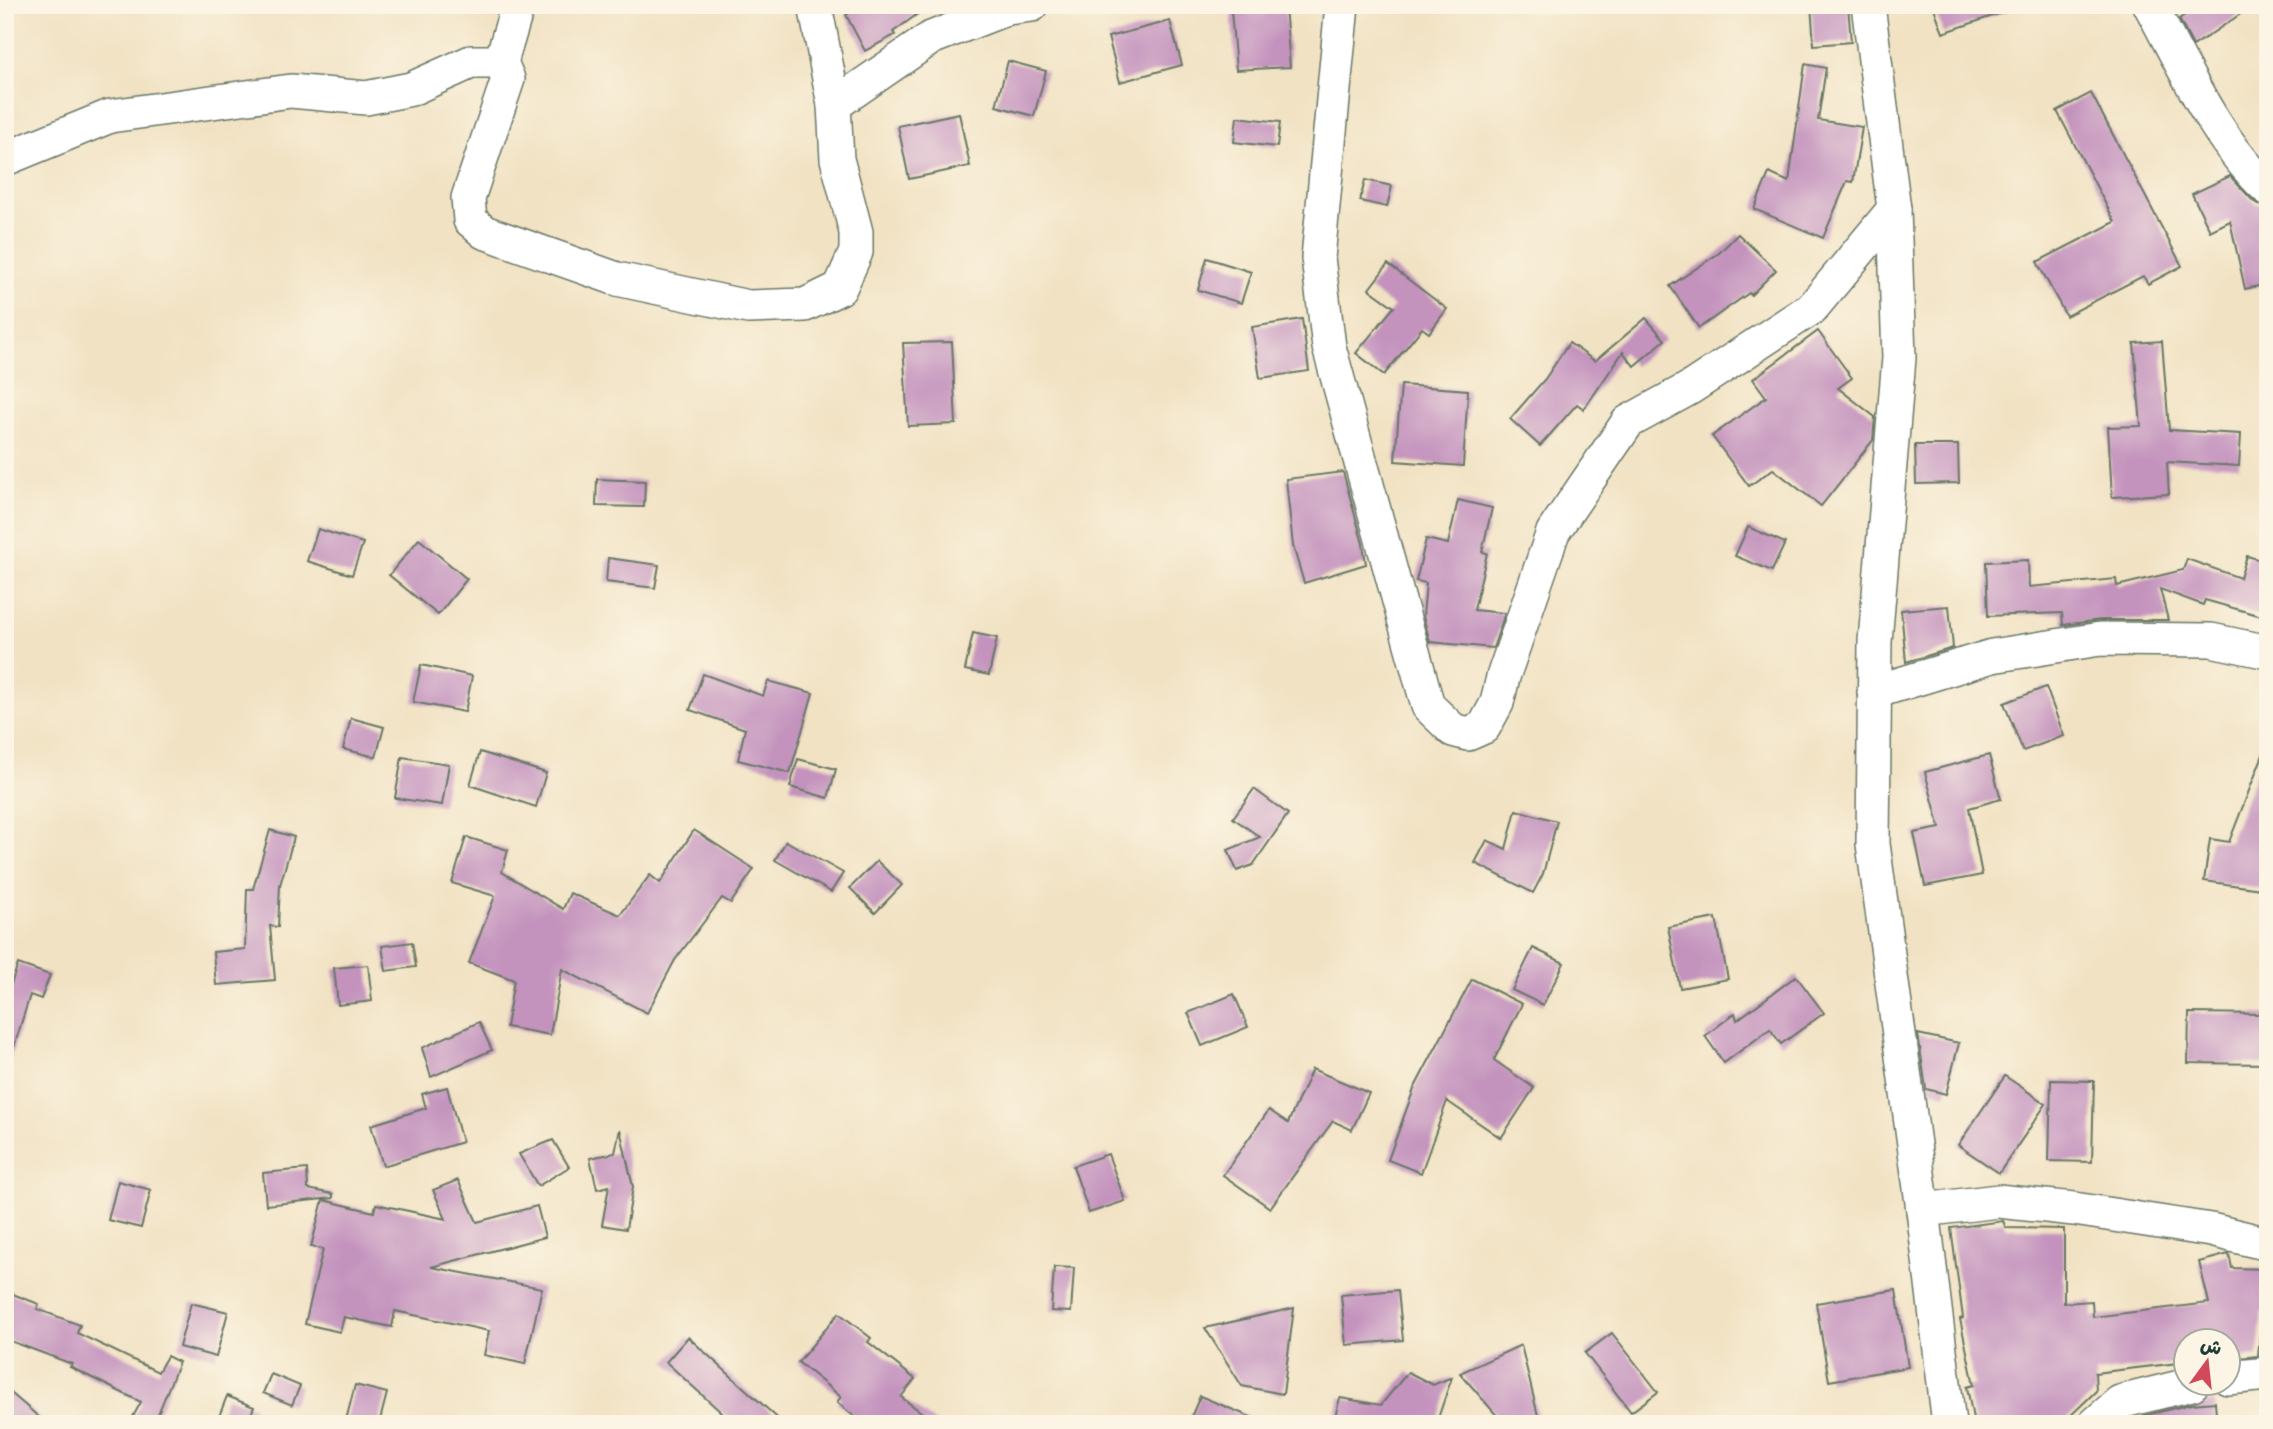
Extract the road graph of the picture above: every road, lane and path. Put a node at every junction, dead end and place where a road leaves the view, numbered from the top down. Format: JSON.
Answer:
{"nodes":[{"id":1,"x":518,"y":5,"type":"edge"},
{"id":2,"x":815,"y":5,"type":"edge"},
{"id":3,"x":1032,"y":5,"type":"edge"},
{"id":4,"x":1342,"y":5,"type":"edge"},
{"id":5,"x":1868,"y":5,"type":"edge"},
{"id":6,"x":2150,"y":5,"type":"edge"},
{"id":7,"x":501,"y":62,"type":"junction"},
{"id":8,"x":834,"y":104,"type":"junction"},
{"id":9,"x":5,"y":159,"type":"edge"},
{"id":10,"x":2268,"y":189,"type":"edge"},
{"id":11,"x":1894,"y":209,"type":"junction"},
{"id":12,"x":2268,"y":652,"type":"edge"},
{"id":13,"x":1874,"y":692,"type":"junction"},
{"id":14,"x":1923,"y":1210,"type":"junction"},
{"id":15,"x":2268,"y":1244,"type":"edge"},
{"id":16,"x":2268,"y":1374,"type":"edge"},
{"id":17,"x":2242,"y":1376,"type":"edge"},
{"id":18,"x":2172,"y":1389,"type":"edge"},
{"id":19,"x":1949,"y":1424,"type":"edge"},
{"id":20,"x":2095,"y":1424,"type":"edge"}],
"edges":[{"from":1,"to":7,"type":"street"},
{"from":2,"to":8,"type":"street"},
{"from":3,"to":8,"type":"street"},
{"from":4,"to":11,"type":"street"},
{"from":5,"to":11,"type":"street"},
{"from":6,"to":10,"type":"street"},
{"from":7,"to":8,"type":"street"},
{"from":7,"to":9,"type":"street"},
{"from":11,"to":13,"type":"street"},
{"from":12,"to":13,"type":"street"},
{"from":13,"to":14,"type":"street"},
{"from":14,"to":15,"type":"street"},
{"from":14,"to":19,"type":"street"},
{"from":16,"to":17,"type":"street"},
{"from":18,"to":20,"type":"street"}]}
